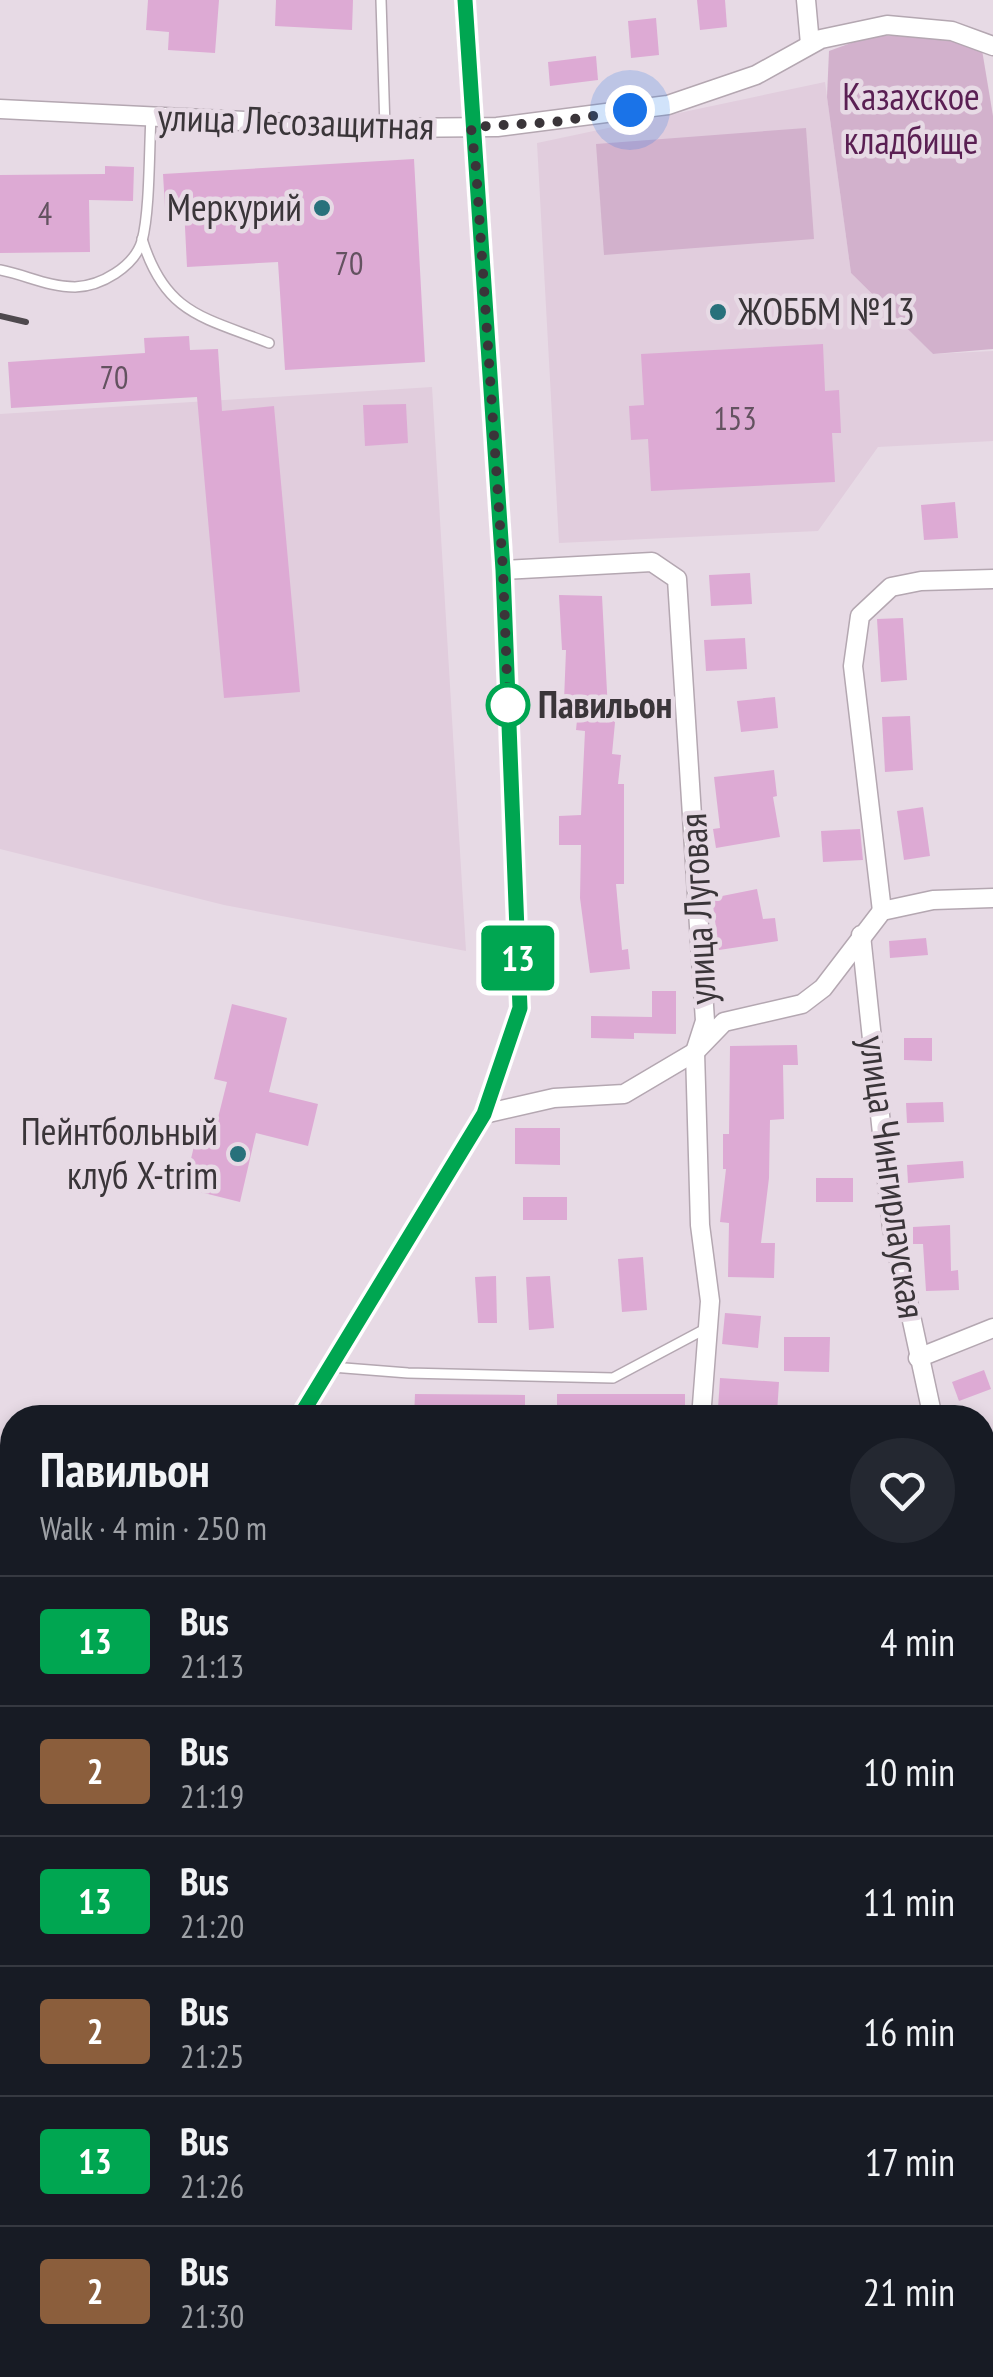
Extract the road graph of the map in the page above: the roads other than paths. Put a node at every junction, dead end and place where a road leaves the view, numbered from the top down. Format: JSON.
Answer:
{"nodes":[{"id":1,"x":381,"y":0,"type":"edge"},
{"id":2,"x":465,"y":0,"type":"edge"},
{"id":3,"x":806,"y":0,"type":"edge"},
{"id":4,"x":810,"y":44,"type":"junction"},
{"id":5,"x":993,"y":46,"type":"edge"},
{"id":6,"x":0,"y":109,"type":"edge"},
{"id":7,"x":151,"y":116,"type":"junction"},
{"id":8,"x":471,"y":127,"type":"junction"},
{"id":9,"x":386,"y":128,"type":"junction"},
{"id":10,"x":142,"y":239,"type":"junction"},
{"id":11,"x":0,"y":270,"type":"edge"},
{"id":12,"x":270,"y":344,"type":"dead end"},
{"id":13,"x":503,"y":570,"type":"junction"},
{"id":14,"x":993,"y":580,"type":"edge"},
{"id":15,"x":993,"y":898,"type":"edge"},
{"id":16,"x":882,"y":911,"type":"junction"},
{"id":17,"x":861,"y":935,"type":"junction"},
{"id":18,"x":696,"y":1052,"type":"junction"},
{"id":19,"x":484,"y":1114,"type":"junction"},
{"id":20,"x":707,"y":1328,"type":"junction"},
{"id":21,"x":993,"y":1328,"type":"edge"},
{"id":22,"x":918,"y":1358,"type":"junction"},
{"id":23,"x":330,"y":1367,"type":"junction"},
{"id":24,"x":307,"y":1405,"type":"edge"},
{"id":25,"x":702,"y":1405,"type":"edge"},
{"id":26,"x":930,"y":1405,"type":"edge"}],
"edges":[{"from":1,"to":9,"type":"lane"},
{"from":2,"to":8,"type":"street"},
{"from":3,"to":4,"type":"street"},
{"from":4,"to":5,"type":"street","name":"улица Лесозащитная"},
{"from":4,"to":8,"type":"street","name":"улица Лесозащитная"},
{"from":6,"to":7,"type":"street","name":"улица Лесозащитная"},
{"from":7,"to":9,"type":"street","name":"улица Лесозащитная"},
{"from":7,"to":10,"type":"lane"},
{"from":8,"to":9,"type":"street","name":"улица Лесозащитная"},
{"from":8,"to":13,"type":"street"},
{"from":10,"to":11,"type":"lane"},
{"from":10,"to":12,"type":"lane"},
{"from":13,"to":18,"type":"street","name":"улица Луговая"},
{"from":13,"to":19,"type":"street"},
{"from":14,"to":16,"type":"street"},
{"from":15,"to":16,"type":"street"},
{"from":16,"to":17,"type":"street"},
{"from":17,"to":18,"type":"street"},
{"from":17,"to":22,"type":"street","name":"улица Чингирлауская"},
{"from":18,"to":19,"type":"street"},
{"from":18,"to":20,"type":"street","name":"улица Луговая"},
{"from":19,"to":23,"type":"street"},
{"from":20,"to":23,"type":"lane"},
{"from":20,"to":25,"type":"street","name":"улица Луговая"},
{"from":21,"to":22,"type":"street"},
{"from":22,"to":26,"type":"street","name":"улица Чингирлауская"},
{"from":23,"to":24,"type":"street"}]}
